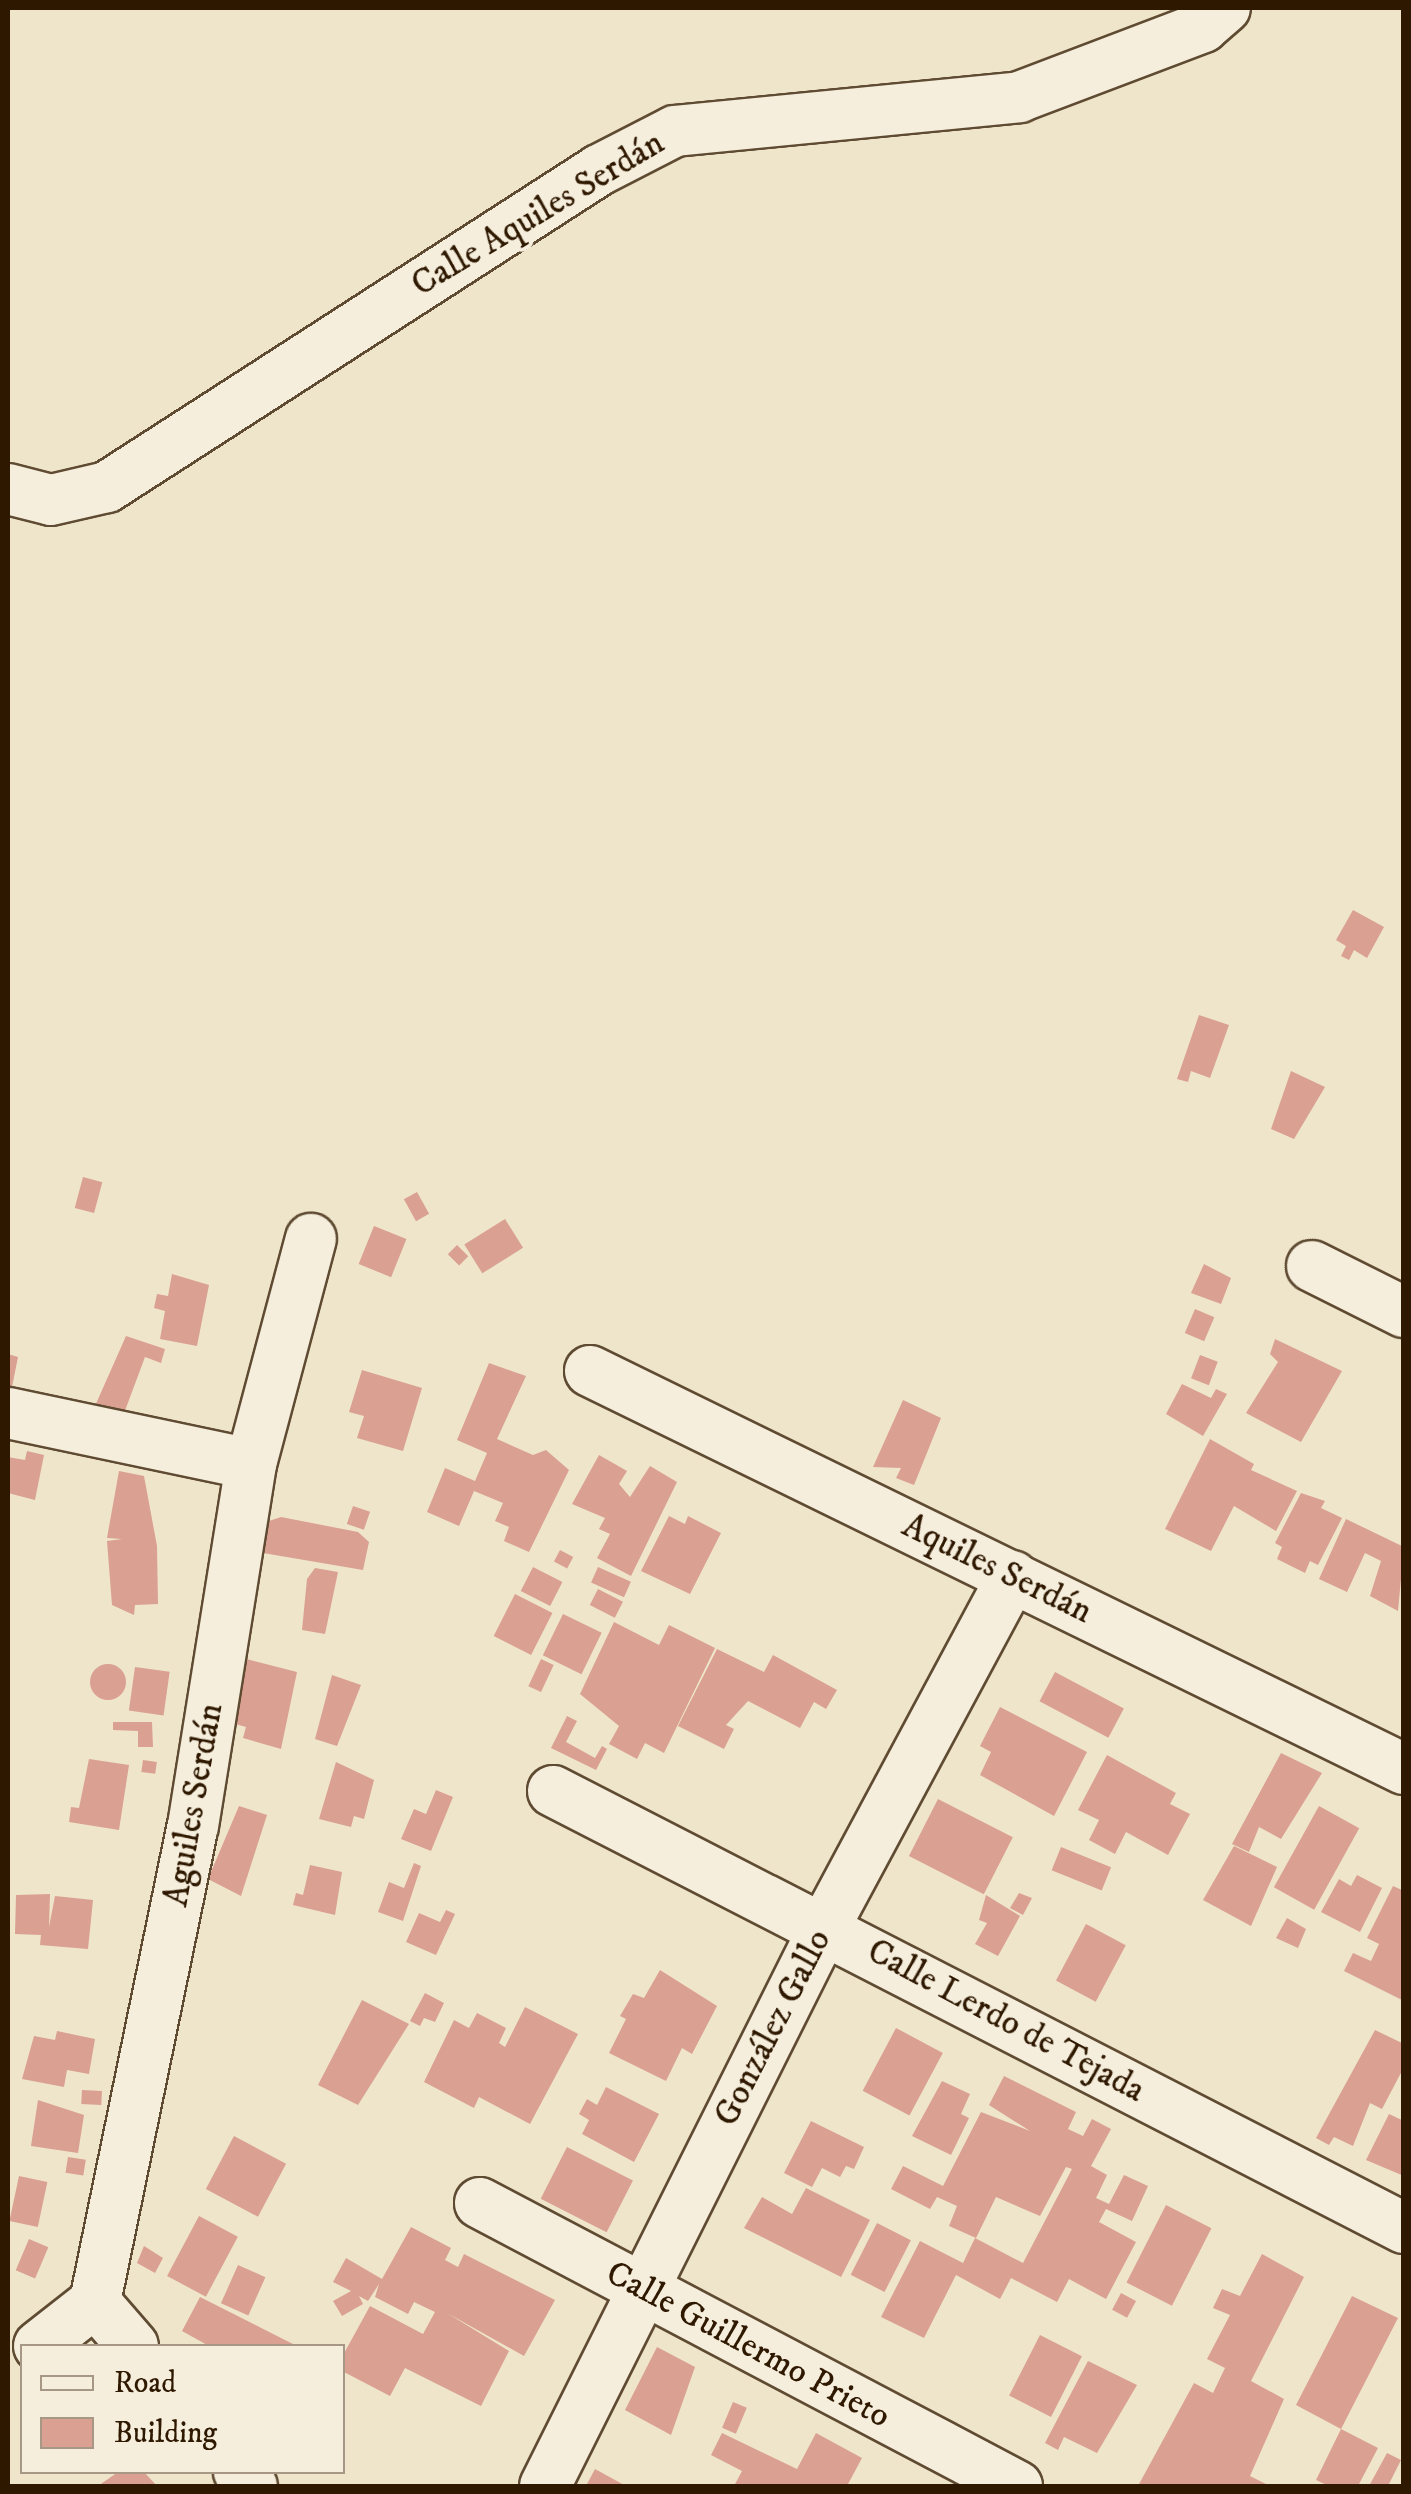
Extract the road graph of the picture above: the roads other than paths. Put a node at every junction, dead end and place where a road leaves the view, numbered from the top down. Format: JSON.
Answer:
{"nodes":[{"id":1,"x":1225,"y":8,"type":"edge"},
{"id":2,"x":8,"y":489,"type":"edge"},
{"id":3,"x":310,"y":1239,"type":"dead end"},
{"id":4,"x":1312,"y":1266,"type":"dead end"},
{"id":5,"x":1404,"y":1312,"type":"edge"},
{"id":6,"x":590,"y":1372,"type":"dead end"},
{"id":7,"x":8,"y":1412,"type":"edge"},
{"id":8,"x":251,"y":1464,"type":"junction"},
{"id":9,"x":1013,"y":1576,"type":"junction"},
{"id":10,"x":1404,"y":1769,"type":"edge"},
{"id":11,"x":553,"y":1791,"type":"dead end"},
{"id":12,"x":825,"y":1926,"type":"junction"},
{"id":13,"x":480,"y":2203,"type":"dead end"},
{"id":14,"x":1404,"y":2228,"type":"edge"},
{"id":15,"x":641,"y":2288,"type":"junction"},
{"id":16,"x":95,"y":2302,"type":"junction"},
{"id":17,"x":42,"y":2344,"type":"edge"},
{"id":18,"x":131,"y":2344,"type":"edge"},
{"id":19,"x":545,"y":2486,"type":"edge"},
{"id":20,"x":1017,"y":2486,"type":"edge"}],
"edges":[{"from":1,"to":2,"type":"street","name":"Calle Aquiles Serdán"},
{"from":3,"to":8,"type":"street","name":"Aguiles Serdán"},
{"from":4,"to":5,"type":"street"},
{"from":6,"to":9,"type":"street","name":"Aquiles Serdán"},
{"from":7,"to":8,"type":"street"},
{"from":8,"to":16,"type":"street","name":"Aguiles Serdán"},
{"from":9,"to":10,"type":"street","name":"Aquiles Serdán"},
{"from":9,"to":12,"type":"street","name":"González Gallo"},
{"from":11,"to":12,"type":"street","name":"Calle Lerdo de Tejada"},
{"from":12,"to":14,"type":"street","name":"Calle Lerdo de Tejada"},
{"from":12,"to":15,"type":"street","name":"González Gallo"},
{"from":13,"to":15,"type":"street","name":"Calle Guillermo Prieto"},
{"from":15,"to":19,"type":"street","name":"González Gallo"},
{"from":15,"to":20,"type":"street","name":"Calle Guillermo Prieto"},
{"from":16,"to":17,"type":"street"},
{"from":16,"to":18,"type":"street"}]}
